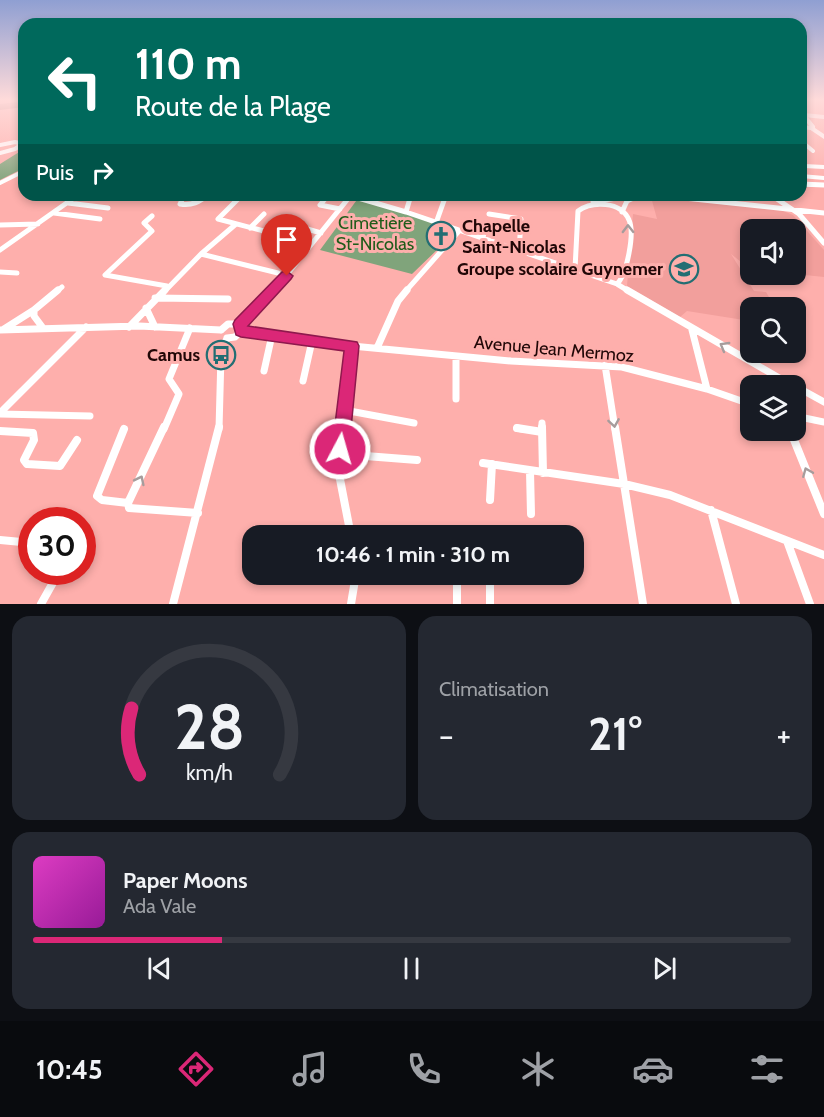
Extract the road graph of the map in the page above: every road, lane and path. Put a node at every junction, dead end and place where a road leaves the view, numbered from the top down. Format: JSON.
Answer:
{"nodes":[{"id":1,"x":818,"y":129,"type":"edge"},
{"id":2,"x":824,"y":137,"type":"edge"},
{"id":3,"x":18,"y":143,"type":"edge"},
{"id":4,"x":0,"y":145,"type":"edge"},
{"id":5,"x":807,"y":146,"type":"edge"},
{"id":6,"x":18,"y":147,"type":"edge"},
{"id":7,"x":813,"y":151,"type":"dead end"},
{"id":8,"x":0,"y":153,"type":"edge"},
{"id":9,"x":807,"y":166,"type":"edge"},
{"id":10,"x":824,"y":167,"type":"edge"},
{"id":11,"x":18,"y":174,"type":"edge"},
{"id":12,"x":807,"y":177,"type":"edge"},
{"id":13,"x":824,"y":178,"type":"edge"},
{"id":14,"x":0,"y":183,"type":"edge"},
{"id":15,"x":807,"y":185,"type":"edge"},
{"id":16,"x":824,"y":186,"type":"edge"},
{"id":17,"x":70,"y":201,"type":"edge"},
{"id":18,"x":182,"y":201,"type":"edge"},
{"id":19,"x":199,"y":201,"type":"edge"},
{"id":20,"x":236,"y":201,"type":"edge"},
{"id":21,"x":324,"y":201,"type":"edge"},
{"id":22,"x":346,"y":201,"type":"edge"},
{"id":23,"x":370,"y":201,"type":"edge"},
{"id":24,"x":409,"y":201,"type":"edge"},
{"id":25,"x":444,"y":201,"type":"edge"},
{"id":26,"x":598,"y":201,"type":"edge"},
{"id":27,"x":627,"y":201,"type":"edge"},
{"id":28,"x":718,"y":201,"type":"edge"},
{"id":29,"x":780,"y":201,"type":"edge"},
{"id":30,"x":68,"y":203,"type":"junction"},
{"id":31,"x":585,"y":206,"type":"junction"},
{"id":32,"x":108,"y":208,"type":"dead end"},
{"id":33,"x":791,"y":208,"type":"junction"},
{"id":34,"x":340,"y":209,"type":"junction"},
{"id":35,"x":406,"y":212,"type":"junction"},
{"id":36,"x":622,"y":212,"type":"junction"},
{"id":37,"x":53,"y":213,"type":"junction"},
{"id":38,"x":824,"y":213,"type":"edge"},
{"id":39,"x":264,"y":214,"type":"dead end"},
{"id":40,"x":489,"y":214,"type":"dead end"},
{"id":41,"x":152,"y":216,"type":"dead end"},
{"id":42,"x":100,"y":219,"type":"dead end"},
{"id":43,"x":436,"y":223,"type":"junction"},
{"id":44,"x":38,"y":224,"type":"junction"},
{"id":45,"x":236,"y":224,"type":"junction"},
{"id":46,"x":485,"y":224,"type":"dead end"},
{"id":47,"x":0,"y":225,"type":"edge"},
{"id":48,"x":297,"y":226,"type":"dead end"},
{"id":49,"x":250,"y":228,"type":"junction"},
{"id":50,"x":459,"y":231,"type":"junction"},
{"id":51,"x":321,"y":233,"type":"junction"},
{"id":52,"x":279,"y":235,"type":"dead end"},
{"id":53,"x":483,"y":239,"type":"junction"},
{"id":54,"x":824,"y":243,"type":"edge"},
{"id":55,"x":0,"y":250,"type":"edge"},
{"id":56,"x":519,"y":252,"type":"junction"},
{"id":57,"x":201,"y":254,"type":"junction"},
{"id":58,"x":575,"y":269,"type":"junction"},
{"id":59,"x":0,"y":272,"type":"edge"},
{"id":60,"x":17,"y":273,"type":"dead end"},
{"id":61,"x":278,"y":273,"type":"dead end"},
{"id":62,"x":413,"y":280,"type":"junction"},
{"id":63,"x":421,"y":283,"type":"dead end"},
{"id":64,"x":617,"y":284,"type":"junction"},
{"id":65,"x":167,"y":286,"type":"junction"},
{"id":66,"x":62,"y":287,"type":"dead end"},
{"id":67,"x":155,"y":298,"type":"junction"},
{"id":68,"x":228,"y":299,"type":"dead end"},
{"id":69,"x":146,"y":308,"type":"junction"},
{"id":70,"x":34,"y":310,"type":"junction"},
{"id":71,"x":86,"y":327,"type":"junction"},
{"id":72,"x":129,"y":327,"type":"junction"},
{"id":73,"x":155,"y":327,"type":"junction"},
{"id":74,"x":43,"y":328,"type":"junction"},
{"id":75,"x":190,"y":328,"type":"junction"},
{"id":76,"x":241,"y":328,"type":"junction"},
{"id":77,"x":1,"y":330,"type":"edge"},
{"id":78,"x":222,"y":330,"type":"junction"},
{"id":79,"x":692,"y":330,"type":"dead end"},
{"id":80,"x":272,"y":335,"type":"junction"},
{"id":81,"x":227,"y":338,"type":"junction"},
{"id":82,"x":312,"y":341,"type":"junction"},
{"id":83,"x":352,"y":346,"type":"junction"},
{"id":84,"x":377,"y":348,"type":"junction"},
{"id":85,"x":456,"y":356,"type":"junction"},
{"id":86,"x":604,"y":365,"type":"junction"},
{"id":87,"x":264,"y":371,"type":"dead end"},
{"id":88,"x":775,"y":375,"type":"edge"},
{"id":89,"x":303,"y":381,"type":"dead end"},
{"id":90,"x":707,"y":389,"type":"junction"},
{"id":91,"x":806,"y":392,"type":"edge"},
{"id":92,"x":456,"y":399,"type":"dead end"},
{"id":93,"x":740,"y":401,"type":"edge"},
{"id":94,"x":824,"y":402,"type":"edge"},
{"id":95,"x":344,"y":410,"type":"junction"},
{"id":96,"x":0,"y":414,"type":"edge"},
{"id":97,"x":90,"y":416,"type":"dead end"},
{"id":98,"x":806,"y":418,"type":"edge"},
{"id":99,"x":824,"y":422,"type":"edge"},
{"id":100,"x":414,"y":423,"type":"dead end"},
{"id":101,"x":542,"y":423,"type":"dead end"},
{"id":102,"x":517,"y":428,"type":"dead end"},
{"id":103,"x":124,"y":429,"type":"dead end"},
{"id":104,"x":0,"y":431,"type":"edge"},
{"id":105,"x":542,"y":432,"type":"junction"},
{"id":106,"x":77,"y":440,"type":"dead end"},
{"id":107,"x":794,"y":441,"type":"edge"},
{"id":108,"x":340,"y":454,"type":"junction"},
{"id":109,"x":417,"y":460,"type":"dead end"},
{"id":110,"x":530,"y":471,"type":"junction"},
{"id":111,"x":543,"y":473,"type":"junction"},
{"id":112,"x":624,"y":484,"type":"junction"},
{"id":113,"x":490,"y":500,"type":"dead end"},
{"id":114,"x":128,"y":503,"type":"junction"},
{"id":115,"x":711,"y":510,"type":"junction"},
{"id":116,"x":198,"y":513,"type":"junction"},
{"id":117,"x":531,"y":514,"type":"dead end"},
{"id":118,"x":824,"y":514,"type":"edge"},
{"id":119,"x":349,"y":525,"type":"edge"},
{"id":120,"x":0,"y":540,"type":"edge"},
{"id":121,"x":787,"y":541,"type":"junction"},
{"id":122,"x":18,"y":542,"type":"edge"},
{"id":123,"x":824,"y":555,"type":"edge"},
{"id":124,"x":52,"y":585,"type":"edge"},
{"id":125,"x":354,"y":585,"type":"edge"},
{"id":126,"x":457,"y":585,"type":"edge"},
{"id":127,"x":490,"y":585,"type":"edge"},
{"id":128,"x":41,"y":604,"type":"edge"},
{"id":129,"x":173,"y":604,"type":"edge"},
{"id":130,"x":351,"y":604,"type":"edge"},
{"id":131,"x":457,"y":604,"type":"edge"},
{"id":132,"x":490,"y":604,"type":"edge"},
{"id":133,"x":643,"y":604,"type":"edge"},
{"id":134,"x":736,"y":604,"type":"edge"},
{"id":135,"x":810,"y":604,"type":"edge"}],
"edges":[{"from":1,"to":2,"type":"main road"},
{"from":3,"to":4,"type":"street"},
{"from":5,"to":7,"type":"street"},
{"from":6,"to":8,"type":"street"},
{"from":9,"to":10,"type":"street"},
{"from":11,"to":14,"type":"street"},
{"from":12,"to":13,"type":"street"},
{"from":15,"to":16,"type":"street"},
{"from":17,"to":30,"type":"street"},
{"from":18,"to":19,"type":"street"},
{"from":20,"to":45,"type":"street"},
{"from":21,"to":34,"type":"street"},
{"from":22,"to":34,"type":"street"},
{"from":23,"to":35,"type":"street"},
{"from":24,"to":35,"type":"street"},
{"from":25,"to":43,"type":"street"},
{"from":26,"to":31,"type":"street"},
{"from":27,"to":36,"type":"street"},
{"from":28,"to":33,"type":"street"},
{"from":29,"to":33,"type":"street"},
{"from":30,"to":32,"type":"street"},
{"from":30,"to":37,"type":"street"},
{"from":31,"to":36,"type":"street"},
{"from":31,"to":58,"type":"street"},
{"from":33,"to":38,"type":"street"},
{"from":33,"to":54,"type":"street"},
{"from":34,"to":51,"type":"street"},
{"from":35,"to":43,"type":"street"},
{"from":64,"to":36,"type":"street","one_way":true},
{"from":37,"to":42,"type":"street"},
{"from":37,"to":44,"type":"street"},
{"from":39,"to":49,"type":"street"},
{"from":40,"to":56,"type":"street"},
{"from":41,"to":65,"type":"street"},
{"from":43,"to":50,"type":"street"},
{"from":44,"to":47,"type":"street"},
{"from":44,"to":55,"type":"street"},
{"from":45,"to":49,"type":"street"},
{"from":45,"to":57,"type":"street"},
{"from":46,"to":53,"type":"street"},
{"from":48,"to":51,"type":"street"},
{"from":49,"to":52,"type":"street"},
{"from":50,"to":53,"type":"street"},
{"from":50,"to":62,"type":"street"},
{"from":51,"to":76,"type":"street"},
{"from":53,"to":56,"type":"street"},
{"from":56,"to":58,"type":"street"},
{"from":57,"to":61,"type":"street"},
{"from":57,"to":65,"type":"street"},
{"from":58,"to":64,"type":"street"},
{"from":59,"to":60,"type":"street"},
{"from":62,"to":63,"type":"street"},
{"from":62,"to":84,"type":"street"},
{"from":88,"to":64,"type":"street","one_way":true},
{"from":65,"to":67,"type":"street"},
{"from":66,"to":70,"type":"street"},
{"from":67,"to":68,"type":"street"},
{"from":67,"to":69,"type":"street"},
{"from":69,"to":72,"type":"street"},
{"from":69,"to":73,"type":"street"},
{"from":70,"to":74,"type":"street"},
{"from":70,"to":77,"type":"street"},
{"from":71,"to":72,"type":"street"},
{"from":71,"to":74,"type":"street"},
{"from":71,"to":96,"type":"street"},
{"from":72,"to":73,"type":"street"},
{"from":73,"to":75,"type":"street"},
{"from":74,"to":77,"type":"street"},
{"from":75,"to":78,"type":"street"},
{"from":114,"to":75,"type":"street","one_way":true},
{"from":76,"to":78,"type":"street"},
{"from":76,"to":80,"type":"street","name":"Avenue Jean Mermoz"},
{"from":76,"to":81,"type":"street"},
{"from":78,"to":81,"type":"street"},
{"from":79,"to":90,"type":"street"},
{"from":80,"to":82,"type":"street","name":"Avenue Jean Mermoz"},
{"from":80,"to":87,"type":"street"},
{"from":81,"to":116,"type":"street"},
{"from":82,"to":83,"type":"street","name":"Avenue Jean Mermoz"},
{"from":82,"to":89,"type":"street"},
{"from":83,"to":84,"type":"street","name":"Avenue Jean Mermoz"},
{"from":83,"to":95,"type":"street"},
{"from":84,"to":85,"type":"street","name":"Avenue Jean Mermoz"},
{"from":85,"to":86,"type":"street","name":"Avenue Jean Mermoz"},
{"from":85,"to":92,"type":"street"},
{"from":86,"to":90,"type":"street","name":"Avenue Jean Mermoz"},
{"from":86,"to":112,"type":"street","one_way":true},
{"from":90,"to":93,"type":"street","name":"Avenue Jean Mermoz"},
{"from":91,"to":94,"type":"street"},
{"from":95,"to":100,"type":"street"},
{"from":95,"to":108,"type":"street"},
{"from":96,"to":97,"type":"street"},
{"from":98,"to":99,"type":"street"},
{"from":101,"to":105,"type":"street"},
{"from":102,"to":105,"type":"street"},
{"from":103,"to":114,"type":"street"},
{"from":104,"to":106,"type":"street"},
{"from":105,"to":111,"type":"street"},
{"from":118,"to":107,"type":"street","one_way":true},
{"from":108,"to":109,"type":"street"},
{"from":108,"to":119,"type":"street"},
{"from":110,"to":111,"type":"street"},
{"from":110,"to":113,"type":"street"},
{"from":110,"to":117,"type":"street"},
{"from":111,"to":112,"type":"street"},
{"from":112,"to":115,"type":"street"},
{"from":112,"to":133,"type":"street"},
{"from":114,"to":116,"type":"street"},
{"from":115,"to":121,"type":"street"},
{"from":115,"to":134,"type":"street"},
{"from":116,"to":129,"type":"street"},
{"from":120,"to":122,"type":"street"},
{"from":121,"to":123,"type":"street"},
{"from":121,"to":135,"type":"street"},
{"from":124,"to":128,"type":"street"},
{"from":125,"to":130,"type":"street"},
{"from":126,"to":131,"type":"street"},
{"from":127,"to":132,"type":"street"}]}
